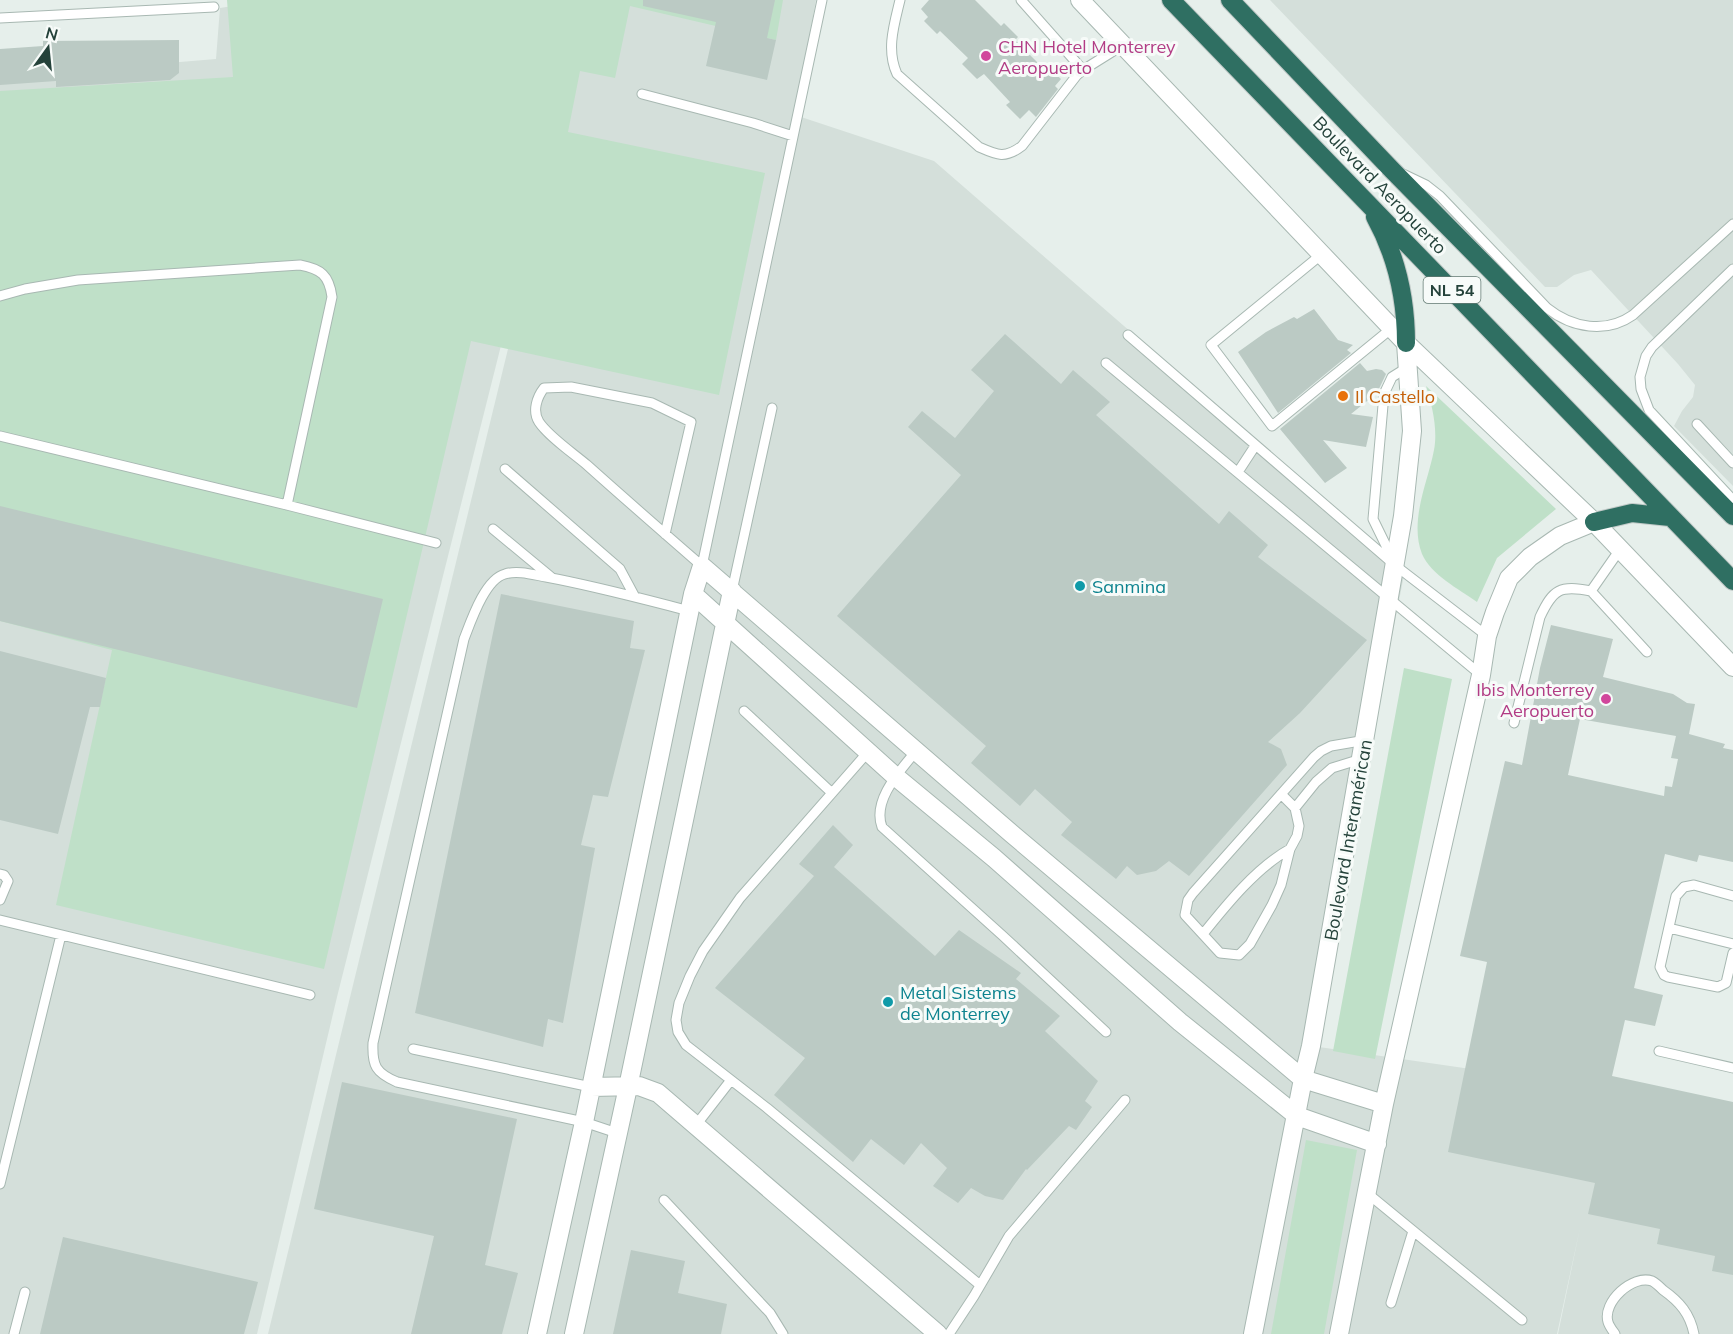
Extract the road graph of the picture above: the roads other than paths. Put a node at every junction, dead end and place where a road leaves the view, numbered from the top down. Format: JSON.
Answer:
{"nodes":[{"id":1,"x":822,"y":0,"type":"edge"},
{"id":2,"x":900,"y":0,"type":"edge"},
{"id":3,"x":1080,"y":0,"type":"edge"},
{"id":4,"x":1171,"y":0,"type":"edge"},
{"id":5,"x":1230,"y":0,"type":"edge"},
{"id":6,"x":1022,"y":1,"type":"edge"},
{"id":7,"x":214,"y":7,"type":"dead end"},
{"id":8,"x":0,"y":18,"type":"edge"},
{"id":9,"x":1123,"y":45,"type":"junction"},
{"id":10,"x":1083,"y":70,"type":"junction"},
{"id":11,"x":642,"y":94,"type":"dead end"},
{"id":12,"x":793,"y":136,"type":"junction"},
{"id":13,"x":1392,"y":170,"type":"junction"},
{"id":14,"x":1358,"y":191,"type":"junction"},
{"id":15,"x":1733,"y":224,"type":"edge"},
{"id":16,"x":1322,"y":254,"type":"junction"},
{"id":17,"x":1733,"y":269,"type":"edge"},
{"id":18,"x":0,"y":296,"type":"edge"},
{"id":19,"x":1392,"y":328,"type":"junction"},
{"id":20,"x":1128,"y":334,"type":"dead end"},
{"id":21,"x":1406,"y":343,"type":"junction"},
{"id":22,"x":1106,"y":363,"type":"dead end"},
{"id":23,"x":1408,"y":367,"type":"junction"},
{"id":24,"x":772,"y":408,"type":"dead end"},
{"id":25,"x":1697,"y":424,"type":"dead end"},
{"id":26,"x":0,"y":436,"type":"edge"},
{"id":27,"x":1255,"y":446,"type":"junction"},
{"id":28,"x":1733,"y":463,"type":"edge"},
{"id":29,"x":505,"y":469,"type":"dead end"},
{"id":30,"x":1238,"y":472,"type":"junction"},
{"id":31,"x":1733,"y":500,"type":"edge"},
{"id":32,"x":287,"y":505,"type":"junction"},
{"id":33,"x":1733,"y":516,"type":"edge"},
{"id":34,"x":1670,"y":517,"type":"junction"},
{"id":35,"x":1594,"y":522,"type":"junction"},
{"id":36,"x":493,"y":529,"type":"dead end"},
{"id":37,"x":665,"y":534,"type":"junction"},
{"id":38,"x":436,"y":543,"type":"dead end"},
{"id":39,"x":1621,"y":548,"type":"junction"},
{"id":40,"x":702,"y":566,"type":"junction"},
{"id":41,"x":1396,"y":566,"type":"junction"},
{"id":42,"x":552,"y":579,"type":"junction"},
{"id":43,"x":1733,"y":581,"type":"edge"},
{"id":44,"x":732,"y":591,"type":"junction"},
{"id":45,"x":1591,"y":591,"type":"junction"},
{"id":46,"x":634,"y":597,"type":"junction"},
{"id":47,"x":1390,"y":601,"type":"junction"},
{"id":48,"x":692,"y":603,"type":"junction"},
{"id":49,"x":726,"y":622,"type":"junction"},
{"id":50,"x":1487,"y":636,"type":"junction"},
{"id":51,"x":1647,"y":652,"type":"dead end"},
{"id":52,"x":1733,"y":667,"type":"edge"},
{"id":53,"x":1481,"y":675,"type":"junction"},
{"id":54,"x":744,"y":711,"type":"dead end"},
{"id":55,"x":1514,"y":723,"type":"dead end"},
{"id":56,"x":1365,"y":740,"type":"junction"},
{"id":57,"x":916,"y":751,"type":"junction"},
{"id":58,"x":868,"y":752,"type":"junction"},
{"id":59,"x":1362,"y":758,"type":"junction"},
{"id":60,"x":896,"y":777,"type":"junction"},
{"id":61,"x":832,"y":793,"type":"junction"},
{"id":62,"x":1281,"y":794,"type":"junction"},
{"id":63,"x":1295,"y":808,"type":"junction"},
{"id":64,"x":1012,"y":834,"type":"junction"},
{"id":65,"x":1290,"y":849,"type":"junction"},
{"id":66,"x":994,"y":858,"type":"junction"},
{"id":67,"x":0,"y":874,"type":"edge"},
{"id":68,"x":1733,"y":896,"type":"edge"},
{"id":69,"x":0,"y":900,"type":"edge"},
{"id":70,"x":0,"y":920,"type":"edge"},
{"id":71,"x":1669,"y":928,"type":"junction"},
{"id":72,"x":1203,"y":934,"type":"junction"},
{"id":73,"x":61,"y":935,"type":"junction"},
{"id":74,"x":1733,"y":944,"type":"edge"},
{"id":75,"x":1733,"y":953,"type":"edge"},
{"id":76,"x":310,"y":995,"type":"dead end"},
{"id":77,"x":1106,"y":1032,"type":"dead end"},
{"id":78,"x":413,"y":1049,"type":"dead end"},
{"id":79,"x":1659,"y":1051,"type":"dead end"},
{"id":80,"x":1733,"y":1068,"type":"edge"},
{"id":81,"x":1303,"y":1079,"type":"junction"},
{"id":82,"x":731,"y":1080,"type":"junction"},
{"id":83,"x":591,"y":1087,"type":"junction"},
{"id":84,"x":628,"y":1087,"type":"junction"},
{"id":85,"x":1125,"y":1100,"type":"dead end"},
{"id":86,"x":1384,"y":1104,"type":"junction"},
{"id":87,"x":1297,"y":1116,"type":"junction"},
{"id":88,"x":584,"y":1122,"type":"junction"},
{"id":89,"x":696,"y":1125,"type":"junction"},
{"id":90,"x":617,"y":1133,"type":"junction"},
{"id":91,"x":1377,"y":1144,"type":"junction"},
{"id":92,"x":0,"y":1184,"type":"edge"},
{"id":93,"x":1367,"y":1193,"type":"junction"},
{"id":94,"x":663,"y":1200,"type":"dead end"},
{"id":95,"x":1413,"y":1231,"type":"junction"},
{"id":96,"x":980,"y":1285,"type":"junction"},
{"id":97,"x":25,"y":1292,"type":"dead end"},
{"id":98,"x":1391,"y":1303,"type":"dead end"},
{"id":99,"x":1522,"y":1320,"type":"dead end"},
{"id":100,"x":14,"y":1334,"type":"edge"},
{"id":101,"x":537,"y":1334,"type":"edge"},
{"id":102,"x":574,"y":1334,"type":"edge"},
{"id":103,"x":783,"y":1334,"type":"edge"},
{"id":104,"x":938,"y":1334,"type":"edge"},
{"id":105,"x":949,"y":1334,"type":"edge"},
{"id":106,"x":1253,"y":1334,"type":"edge"},
{"id":107,"x":1339,"y":1334,"type":"edge"},
{"id":108,"x":1615,"y":1334,"type":"edge"},
{"id":109,"x":1694,"y":1334,"type":"edge"}],
"edges":[{"from":1,"to":12,"type":"lane"},
{"from":2,"to":10,"type":"lane"},
{"from":3,"to":9,"type":"street"},
{"from":4,"to":14,"type":"highway","name":"Boulevard Aeropuerto","number":"NL 54"},
{"from":5,"to":13,"type":"highway","name":"Boulevard Aeropuerto","number":"NL 54"},
{"from":6,"to":10,"type":"lane"},
{"from":7,"to":8,"type":"lane"},
{"from":9,"to":10,"type":"lane"},
{"from":9,"to":16,"type":"street"},
{"from":11,"to":12,"type":"lane"},
{"from":12,"to":40,"type":"lane"},
{"from":13,"to":15,"type":"lane"},
{"from":13,"to":33,"type":"highway","name":"Boulevard Aeropuerto","number":"NL 54"},
{"from":14,"to":21,"type":"highway"},
{"from":14,"to":34,"type":"highway","name":"Boulevard Aeropuerto","number":"NL 54"},
{"from":16,"to":19,"type":"street"},
{"from":16,"to":19,"type":"lane"},
{"from":17,"to":31,"type":"lane"},
{"from":18,"to":32,"type":"lane"},
{"from":19,"to":21,"type":"street"},
{"from":20,"to":27,"type":"lane"},
{"from":21,"to":23,"type":"street","name":"Boulevard Interamérican"},
{"from":21,"to":35,"type":"street"},
{"from":22,"to":30,"type":"lane"},
{"from":23,"to":41,"type":"street","name":"Boulevard Interamérican"},
{"from":23,"to":41,"type":"lane"},
{"from":24,"to":44,"type":"lane"},
{"from":25,"to":28,"type":"lane"},
{"from":26,"to":32,"type":"lane"},
{"from":27,"to":30,"type":"lane"},
{"from":27,"to":41,"type":"lane"},
{"from":29,"to":46,"type":"lane"},
{"from":30,"to":47,"type":"lane"},
{"from":32,"to":38,"type":"lane"},
{"from":34,"to":35,"type":"highway"},
{"from":34,"to":43,"type":"highway","name":"Boulevard Aeropuerto","number":"NL 54"},
{"from":35,"to":39,"type":"street"},
{"from":35,"to":50,"type":"street"},
{"from":36,"to":42,"type":"lane"},
{"from":37,"to":37,"type":"lane"},
{"from":37,"to":40,"type":"lane"},
{"from":39,"to":45,"type":"lane"},
{"from":39,"to":52,"type":"street"},
{"from":40,"to":44,"type":"street"},
{"from":40,"to":48,"type":"street"},
{"from":41,"to":47,"type":"street","name":"Boulevard Interamérican"},
{"from":41,"to":50,"type":"lane"},
{"from":42,"to":46,"type":"lane"},
{"from":42,"to":88,"type":"lane"},
{"from":44,"to":49,"type":"street"},
{"from":44,"to":57,"type":"street"},
{"from":45,"to":51,"type":"lane"},
{"from":45,"to":55,"type":"lane"},
{"from":46,"to":48,"type":"lane"},
{"from":47,"to":53,"type":"lane"},
{"from":47,"to":56,"type":"street","name":"Boulevard Interamérican"},
{"from":48,"to":49,"type":"street"},
{"from":48,"to":83,"type":"street"},
{"from":49,"to":58,"type":"street"},
{"from":49,"to":84,"type":"street"},
{"from":50,"to":53,"type":"street"},
{"from":53,"to":86,"type":"street"},
{"from":54,"to":61,"type":"lane"},
{"from":56,"to":59,"type":"street","name":"Boulevard Interamérican"},
{"from":56,"to":62,"type":"lane"},
{"from":57,"to":60,"type":"lane"},
{"from":57,"to":64,"type":"street"},
{"from":58,"to":60,"type":"street"},
{"from":58,"to":61,"type":"lane"},
{"from":59,"to":63,"type":"lane"},
{"from":59,"to":81,"type":"street","name":"Boulevard Interamérican"},
{"from":60,"to":66,"type":"street"},
{"from":60,"to":77,"type":"lane"},
{"from":61,"to":82,"type":"lane"},
{"from":62,"to":63,"type":"lane"},
{"from":62,"to":72,"type":"lane"},
{"from":63,"to":65,"type":"lane"},
{"from":64,"to":66,"type":"street"},
{"from":64,"to":81,"type":"street"},
{"from":65,"to":72,"type":"lane"},
{"from":65,"to":72,"type":"lane"},
{"from":66,"to":87,"type":"street"},
{"from":67,"to":69,"type":"lane"},
{"from":68,"to":71,"type":"lane"},
{"from":70,"to":73,"type":"lane"},
{"from":71,"to":74,"type":"lane"},
{"from":71,"to":75,"type":"lane"},
{"from":73,"to":76,"type":"lane"},
{"from":73,"to":92,"type":"lane"},
{"from":78,"to":83,"type":"lane"},
{"from":79,"to":80,"type":"lane"},
{"from":81,"to":86,"type":"street"},
{"from":81,"to":87,"type":"street","name":"Boulevard Interamérican"},
{"from":82,"to":89,"type":"lane"},
{"from":82,"to":96,"type":"lane"},
{"from":83,"to":84,"type":"street"},
{"from":83,"to":88,"type":"street"},
{"from":84,"to":89,"type":"street"},
{"from":84,"to":90,"type":"street"},
{"from":85,"to":96,"type":"lane"},
{"from":86,"to":91,"type":"street"},
{"from":87,"to":91,"type":"street"},
{"from":87,"to":106,"type":"street","name":"Boulevard Interamérican"},
{"from":88,"to":90,"type":"lane"},
{"from":88,"to":101,"type":"street"},
{"from":89,"to":104,"type":"street"},
{"from":90,"to":102,"type":"street"},
{"from":91,"to":93,"type":"street"},
{"from":93,"to":95,"type":"lane"},
{"from":93,"to":107,"type":"street"},
{"from":94,"to":103,"type":"lane"},
{"from":95,"to":98,"type":"lane"},
{"from":95,"to":99,"type":"lane"},
{"from":96,"to":105,"type":"lane"},
{"from":97,"to":100,"type":"lane"},
{"from":108,"to":109,"type":"lane"}]}
